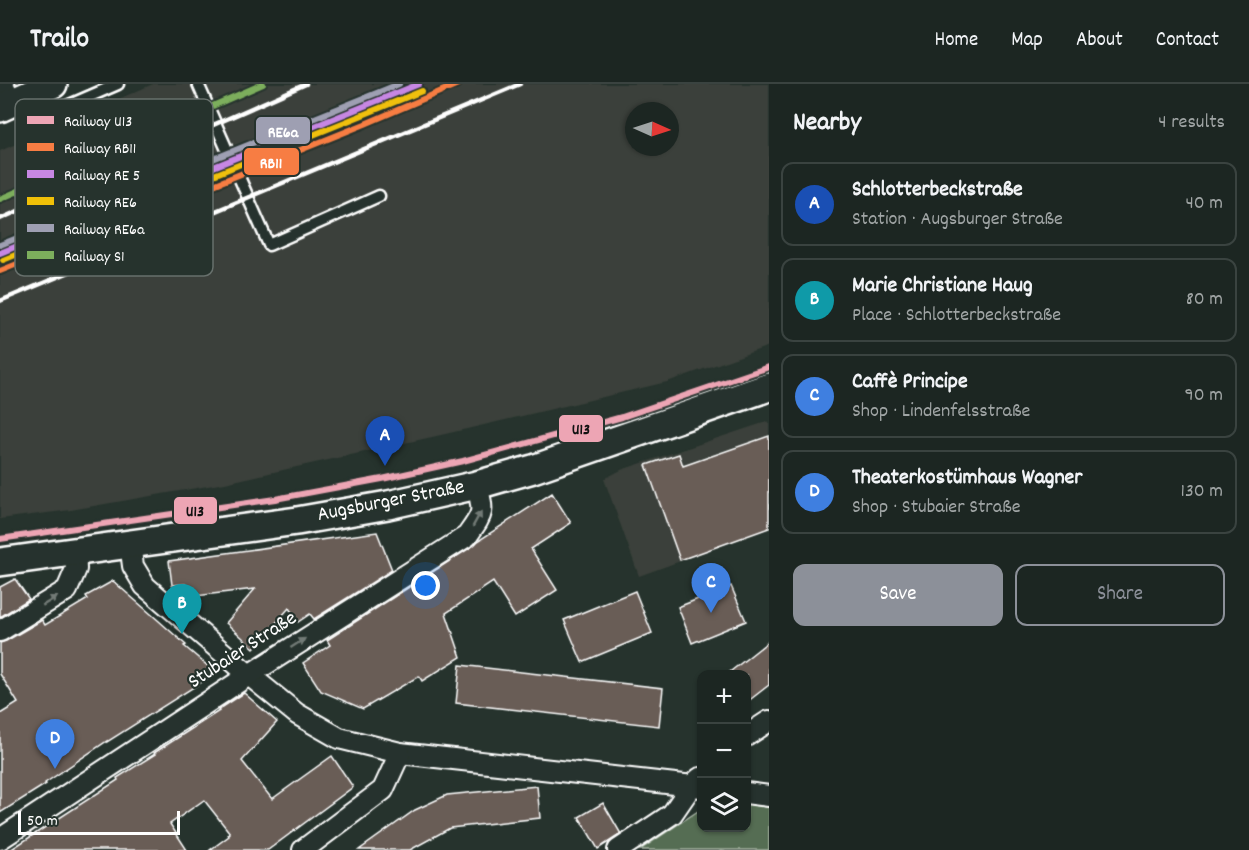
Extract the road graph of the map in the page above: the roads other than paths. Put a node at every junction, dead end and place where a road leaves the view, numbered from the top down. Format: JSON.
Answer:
{"nodes":[{"id":1,"x":53,"y":84,"type":"edge"},
{"id":2,"x":118,"y":84,"type":"edge"},
{"id":3,"x":198,"y":84,"type":"edge"},
{"id":4,"x":5,"y":98,"type":"edge"},
{"id":5,"x":83,"y":99,"type":"edge"},
{"id":6,"x":205,"y":99,"type":"edge"},
{"id":7,"x":213,"y":118,"type":"edge"},
{"id":8,"x":379,"y":196,"type":"dead end"},
{"id":9,"x":769,"y":387,"type":"edge"},
{"id":10,"x":477,"y":485,"type":"junction"},
{"id":11,"x":130,"y":543,"type":"junction"},
{"id":12,"x":75,"y":551,"type":"junction"},
{"id":13,"x":0,"y":562,"type":"edge"},
{"id":14,"x":0,"y":631,"type":"edge"},
{"id":15,"x":249,"y":675,"type":"junction"},
{"id":16,"x":769,"y":721,"type":"edge"},
{"id":17,"x":751,"y":733,"type":"edge"},
{"id":18,"x":400,"y":753,"type":"junction"},
{"id":19,"x":697,"y":783,"type":"edge"},
{"id":20,"x":697,"y":784,"type":"edge"},
{"id":21,"x":751,"y":794,"type":"edge"},
{"id":22,"x":769,"y":796,"type":"edge"},
{"id":23,"x":0,"y":839,"type":"edge"},
{"id":24,"x":303,"y":850,"type":"edge"},
{"id":25,"x":618,"y":850,"type":"edge"}],
"edges":[{"from":1,"to":4,"type":"main road"},
{"from":2,"to":5,"type":"lane"},
{"from":3,"to":6,"type":"lane"},
{"from":7,"to":8,"type":"lane"},
{"from":9,"to":10,"type":"main road","name":"Augsburger Straße"},
{"from":10,"to":11,"type":"main road","name":"Augsburger Straße"},
{"from":15,"to":10,"type":"street","name":"Stubaier Straße","one_way":true},
{"from":11,"to":12,"type":"main road","name":"Augsburger Straße"},
{"from":11,"to":15,"type":"street"},
{"from":12,"to":13,"type":"main road","name":"Augsburger Straße"},
{"from":14,"to":12,"type":"street","one_way":true},
{"from":15,"to":18,"type":"street"},
{"from":15,"to":23,"type":"street","name":"Stubaier Straße"},
{"from":16,"to":17,"type":"street"},
{"from":18,"to":19,"type":"street"},
{"from":18,"to":24,"type":"street"},
{"from":20,"to":25,"type":"street"},
{"from":21,"to":22,"type":"street"}]}
